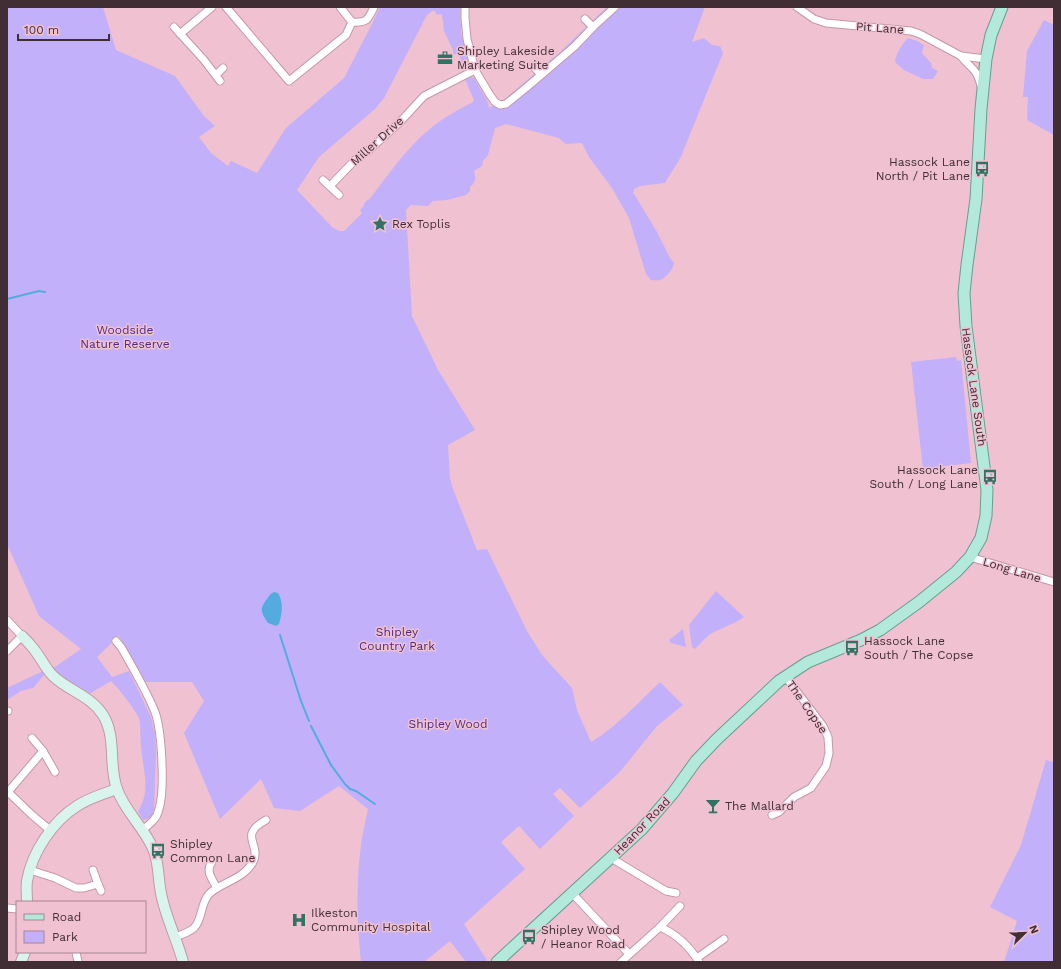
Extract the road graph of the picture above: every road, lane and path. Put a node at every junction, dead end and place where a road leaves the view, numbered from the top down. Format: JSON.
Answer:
{"nodes":[{"id":1,"x":212,"y":7,"type":"edge"},
{"id":2,"x":226,"y":7,"type":"edge"},
{"id":3,"x":340,"y":7,"type":"edge"},
{"id":4,"x":374,"y":7,"type":"edge"},
{"id":5,"x":465,"y":7,"type":"edge"},
{"id":6,"x":615,"y":7,"type":"edge"},
{"id":7,"x":797,"y":7,"type":"edge"},
{"id":8,"x":1002,"y":7,"type":"edge"},
{"id":9,"x":585,"y":19,"type":"dead end"},
{"id":10,"x":352,"y":22,"type":"junction"},
{"id":11,"x":174,"y":27,"type":"dead end"},
{"id":12,"x":593,"y":27,"type":"junction"},
{"id":13,"x":180,"y":34,"type":"junction"},
{"id":14,"x":961,"y":56,"type":"junction"},
{"id":15,"x":986,"y":59,"type":"junction"},
{"id":16,"x":533,"y":66,"type":"dead end"},
{"id":17,"x":223,"y":68,"type":"dead end"},
{"id":18,"x":475,"y":70,"type":"junction"},
{"id":19,"x":540,"y":75,"type":"junction"},
{"id":20,"x":419,"y":90,"type":"dead end"},
{"id":21,"x":982,"y":93,"type":"junction"},
{"id":22,"x":424,"y":96,"type":"junction"},
{"id":23,"x":323,"y":180,"type":"dead end"},
{"id":24,"x":330,"y":186,"type":"junction"},
{"id":25,"x":339,"y":195,"type":"dead end"},
{"id":26,"x":970,"y":557,"type":"junction"},
{"id":27,"x":1054,"y":582,"type":"edge"},
{"id":28,"x":7,"y":620,"type":"edge"},
{"id":29,"x":22,"y":636,"type":"junction"},
{"id":30,"x":116,"y":641,"type":"dead end"},
{"id":31,"x":7,"y":650,"type":"edge"},
{"id":32,"x":782,"y":679,"type":"junction"},
{"id":33,"x":32,"y":738,"type":"dead end"},
{"id":34,"x":43,"y":751,"type":"junction"},
{"id":35,"x":55,"y":772,"type":"dead end"},
{"id":36,"x":117,"y":789,"type":"junction"},
{"id":37,"x":8,"y":791,"type":"edge"},
{"id":38,"x":782,"y":809,"type":"junction"},
{"id":39,"x":788,"y":814,"type":"dead end"},
{"id":40,"x":772,"y":815,"type":"dead end"},
{"id":41,"x":266,"y":820,"type":"dead end"},
{"id":42,"x":142,"y":830,"type":"junction"},
{"id":43,"x":51,"y":831,"type":"junction"},
{"id":44,"x":611,"y":858,"type":"junction"},
{"id":45,"x":212,"y":862,"type":"dead end"},
{"id":46,"x":30,"y":870,"type":"junction"},
{"id":47,"x":93,"y":870,"type":"dead end"},
{"id":48,"x":98,"y":884,"type":"junction"},
{"id":49,"x":217,"y":888,"type":"junction"},
{"id":50,"x":101,"y":891,"type":"dead end"},
{"id":51,"x":572,"y":893,"type":"junction"},
{"id":52,"x":676,"y":893,"type":"dead end"},
{"id":53,"x":27,"y":901,"type":"edge"},
{"id":54,"x":680,"y":906,"type":"dead end"},
{"id":55,"x":660,"y":927,"type":"junction"},
{"id":56,"x":175,"y":937,"type":"junction"},
{"id":57,"x":724,"y":939,"type":"dead end"},
{"id":58,"x":629,"y":954,"type":"junction"},
{"id":59,"x":698,"y":960,"type":"edge"},
{"id":60,"x":184,"y":962,"type":"edge"},
{"id":61,"x":497,"y":962,"type":"edge"},
{"id":62,"x":621,"y":962,"type":"edge"}],
"edges":[{"from":1,"to":13,"type":"street"},
{"from":2,"to":10,"type":"street"},
{"from":3,"to":10,"type":"street"},
{"from":4,"to":10,"type":"street"},
{"from":5,"to":18,"type":"street"},
{"from":6,"to":12,"type":"street"},
{"from":7,"to":14,"type":"street","name":"Pit Lane"},
{"from":8,"to":15,"type":"main road","name":"Hassock Lane South"},
{"from":9,"to":12,"type":"street"},
{"from":11,"to":13,"type":"street"},
{"from":12,"to":19,"type":"street"},
{"from":13,"to":17,"type":"street"},
{"from":14,"to":15,"type":"street","name":"Pit Lane"},
{"from":14,"to":21,"type":"street","name":"Pit Lane"},
{"from":15,"to":21,"type":"main road","name":"Hassock Lane South"},
{"from":16,"to":19,"type":"street"},
{"from":18,"to":19,"type":"street"},
{"from":18,"to":22,"type":"street","name":"Miller Drive"},
{"from":20,"to":22,"type":"street"},
{"from":21,"to":26,"type":"main road","name":"Hassock Lane South"},
{"from":22,"to":24,"type":"street","name":"Miller Drive"},
{"from":23,"to":24,"type":"street"},
{"from":24,"to":25,"type":"street"},
{"from":26,"to":27,"type":"street","name":"Long Lane"},
{"from":26,"to":32,"type":"main road","name":"Hassock Lane South"},
{"from":28,"to":29,"type":"street"},
{"from":29,"to":31,"type":"street"},
{"from":29,"to":36,"type":"street"},
{"from":30,"to":42,"type":"street"},
{"from":32,"to":38,"type":"street","name":"The Copse"},
{"from":32,"to":44,"type":"main road","name":"Heanor Road"},
{"from":33,"to":34,"type":"street"},
{"from":34,"to":35,"type":"street"},
{"from":34,"to":37,"type":"street"},
{"from":36,"to":42,"type":"street"},
{"from":36,"to":43,"type":"street"},
{"from":37,"to":43,"type":"street"},
{"from":38,"to":39,"type":"street"},
{"from":38,"to":40,"type":"street","name":"The Copse"},
{"from":41,"to":49,"type":"street"},
{"from":42,"to":56,"type":"street"},
{"from":43,"to":46,"type":"street"},
{"from":44,"to":51,"type":"main road","name":"Heanor Road"},
{"from":44,"to":52,"type":"street"},
{"from":45,"to":49,"type":"street"},
{"from":46,"to":48,"type":"street"},
{"from":46,"to":53,"type":"street"},
{"from":47,"to":48,"type":"street"},
{"from":48,"to":50,"type":"street"},
{"from":49,"to":56,"type":"street"},
{"from":51,"to":58,"type":"street"},
{"from":51,"to":61,"type":"main road","name":"Heanor Road"},
{"from":54,"to":55,"type":"street"},
{"from":55,"to":58,"type":"street"},
{"from":55,"to":59,"type":"street"},
{"from":56,"to":60,"type":"street"},
{"from":57,"to":59,"type":"street"},
{"from":58,"to":62,"type":"street"}]}
